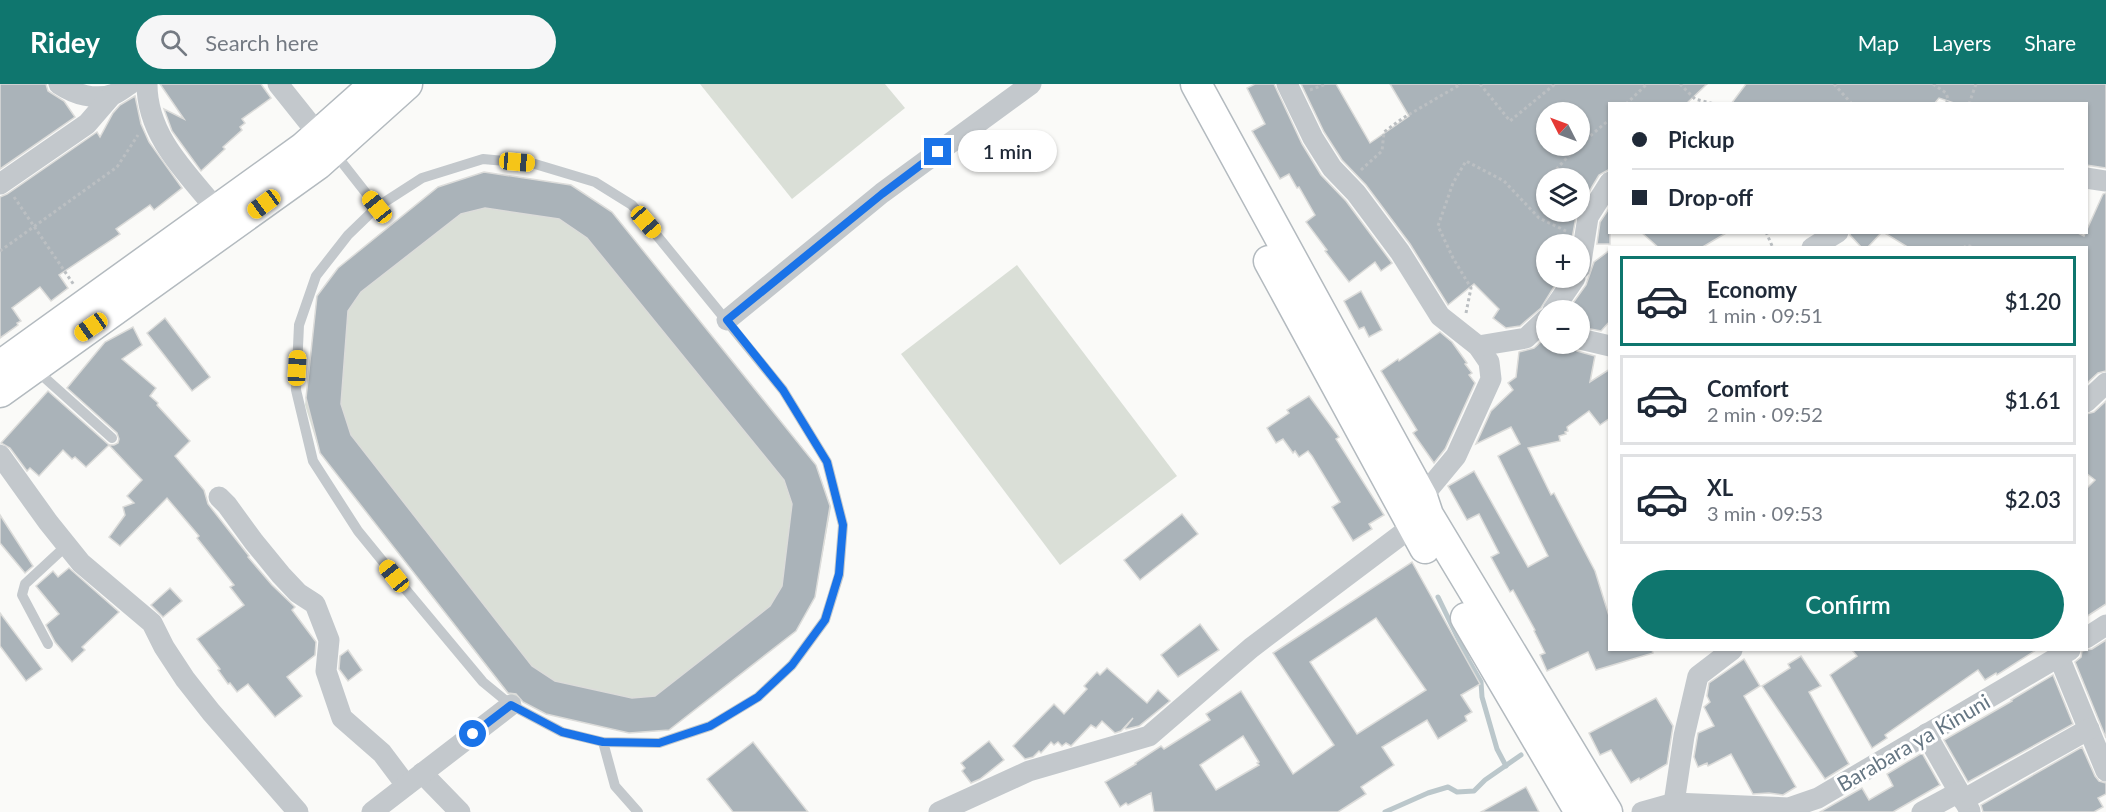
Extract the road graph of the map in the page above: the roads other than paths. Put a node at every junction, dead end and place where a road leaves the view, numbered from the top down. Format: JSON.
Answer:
{"nodes":[{"id":1,"x":59,"y":84,"type":"edge"},
{"id":2,"x":147,"y":84,"type":"edge"},
{"id":3,"x":278,"y":84,"type":"edge"},
{"id":4,"x":375,"y":84,"type":"edge"},
{"id":5,"x":407,"y":84,"type":"edge"},
{"id":6,"x":1031,"y":84,"type":"edge"},
{"id":7,"x":1176,"y":84,"type":"edge"},
{"id":8,"x":1196,"y":84,"type":"edge"},
{"id":9,"x":1287,"y":84,"type":"edge"},
{"id":10,"x":121,"y":89,"type":"edge"},
{"id":11,"x":325,"y":143,"type":"junction"},
{"id":12,"x":2088,"y":177,"type":"edge"},
{"id":13,"x":2106,"y":180,"type":"edge"},
{"id":14,"x":1,"y":183,"type":"edge"},
{"id":15,"x":1608,"y":185,"type":"edge"},
{"id":16,"x":377,"y":207,"type":"junction"},
{"id":17,"x":217,"y":210,"type":"junction"},
{"id":18,"x":1585,"y":234,"type":"edge"},
{"id":19,"x":1835,"y":234,"type":"edge"},
{"id":20,"x":1815,"y":246,"type":"edge"},
{"id":21,"x":727,"y":320,"type":"junction"},
{"id":22,"x":1536,"y":337,"type":"edge"},
{"id":23,"x":1470,"y":340,"type":"junction"},
{"id":24,"x":1590,"y":341,"type":"edge"},
{"id":25,"x":1608,"y":346,"type":"edge"},
{"id":26,"x":10,"y":363,"type":"edge"},
{"id":27,"x":0,"y":392,"type":"edge"},
{"id":28,"x":112,"y":438,"type":"dead end"},
{"id":29,"x":0,"y":455,"type":"edge"},
{"id":30,"x":219,"y":497,"type":"dead end"},
{"id":31,"x":1420,"y":513,"type":"junction"},
{"id":32,"x":66,"y":546,"type":"junction"},
{"id":33,"x":2106,"y":625,"type":"edge"},
{"id":34,"x":2088,"y":637,"type":"edge"},
{"id":35,"x":48,"y":644,"type":"dead end"},
{"id":36,"x":1731,"y":651,"type":"edge"},
{"id":37,"x":2064,"y":653,"type":"edge"},
{"id":38,"x":511,"y":705,"type":"junction"},
{"id":39,"x":2089,"y":729,"type":"junction"},
{"id":40,"x":1926,"y":734,"type":"junction"},
{"id":41,"x":603,"y":742,"type":"junction"},
{"id":42,"x":2106,"y":771,"type":"edge"},
{"id":43,"x":414,"y":779,"type":"junction"},
{"id":44,"x":1964,"y":801,"type":"edge"},
{"id":45,"x":1674,"y":804,"type":"junction"},
{"id":46,"x":1790,"y":810,"type":"edge"},
{"id":47,"x":298,"y":812,"type":"edge"},
{"id":48,"x":372,"y":812,"type":"edge"},
{"id":49,"x":460,"y":812,"type":"edge"},
{"id":50,"x":638,"y":812,"type":"edge"},
{"id":51,"x":939,"y":812,"type":"edge"},
{"id":52,"x":1580,"y":812,"type":"edge"},
{"id":53,"x":1607,"y":812,"type":"edge"},
{"id":54,"x":1642,"y":812,"type":"edge"},
{"id":55,"x":1922,"y":812,"type":"edge"}],
"edges":[{"from":1,"to":10,"type":"street"},
{"from":2,"to":17,"type":"street"},
{"from":3,"to":11,"type":"street"},
{"from":4,"to":11,"type":"main road"},
{"from":5,"to":11,"type":"main road"},
{"from":6,"to":21,"type":"street"},
{"from":7,"to":31,"type":"main road"},
{"from":8,"to":31,"type":"main road"},
{"from":9,"to":23,"type":"street"},
{"from":10,"to":14,"type":"street"},
{"from":11,"to":16,"type":"lane"},
{"from":11,"to":17,"type":"main road"},
{"from":11,"to":26,"type":"main road"},
{"from":12,"to":13,"type":"street"},
{"from":15,"to":18,"type":"street"},
{"from":16,"to":21,"type":"lane"},
{"from":16,"to":38,"type":"lane"},
{"from":17,"to":26,"type":"main road"},
{"from":19,"to":20,"type":"street"},
{"from":21,"to":41,"type":"lane"},
{"from":22,"to":23,"type":"street"},
{"from":23,"to":31,"type":"street"},
{"from":24,"to":25,"type":"street"},
{"from":26,"to":27,"type":"main road"},
{"from":26,"to":28,"type":"lane"},
{"from":29,"to":32,"type":"street"},
{"from":30,"to":43,"type":"street"},
{"from":31,"to":51,"type":"street"},
{"from":31,"to":52,"type":"main road"},
{"from":31,"to":53,"type":"main road"},
{"from":32,"to":35,"type":"lane"},
{"from":32,"to":47,"type":"street"},
{"from":33,"to":34,"type":"street"},
{"from":36,"to":45,"type":"street"},
{"from":37,"to":39,"type":"street"},
{"from":37,"to":40,"type":"street","name":"Barabara ya Kinuni"},
{"from":38,"to":41,"type":"lane"},
{"from":38,"to":43,"type":"street"},
{"from":39,"to":42,"type":"street"},
{"from":39,"to":44,"type":"street"},
{"from":40,"to":44,"type":"street"},
{"from":40,"to":46,"type":"street","name":"Barabara ya Kinuni"},
{"from":41,"to":50,"type":"lane"},
{"from":43,"to":48,"type":"street"},
{"from":43,"to":49,"type":"street"},
{"from":44,"to":55,"type":"street"},
{"from":45,"to":46,"type":"street","name":"Barabara ya Kinuni"},
{"from":45,"to":54,"type":"street","name":"Barabara ya Kinuni"}]}
